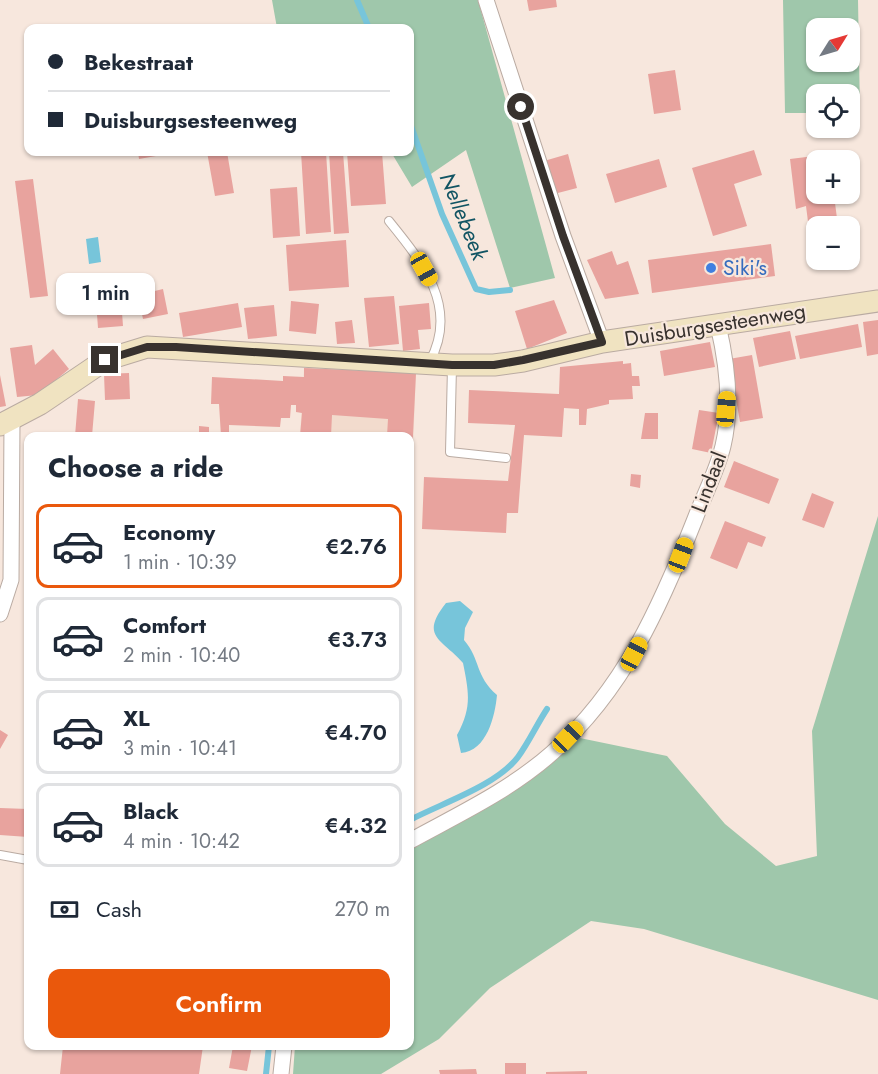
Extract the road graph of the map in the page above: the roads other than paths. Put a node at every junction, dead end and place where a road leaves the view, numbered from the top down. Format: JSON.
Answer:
{"nodes":[{"id":1,"x":486,"y":0,"type":"edge"},
{"id":2,"x":389,"y":221,"type":"dead end"},
{"id":3,"x":878,"y":301,"type":"edge"},
{"id":4,"x":718,"y":325,"type":"junction"},
{"id":5,"x":602,"y":342,"type":"junction"},
{"id":6,"x":429,"y":363,"type":"junction"},
{"id":7,"x":452,"y":365,"type":"junction"},
{"id":8,"x":6,"y":423,"type":"edge"},
{"id":9,"x":506,"y":458,"type":"dead end"},
{"id":10,"x":0,"y":614,"type":"edge"},
{"id":11,"x":414,"y":839,"type":"edge"},
{"id":12,"x":0,"y":855,"type":"edge"},
{"id":13,"x":24,"y":859,"type":"edge"},
{"id":14,"x":284,"y":1050,"type":"edge"},
{"id":15,"x":281,"y":1074,"type":"edge"}],
"edges":[{"from":1,"to":5,"type":"street"},
{"from":2,"to":6,"type":"lane"},
{"from":3,"to":4,"type":"street","name":"Duisburgsesteenweg"},
{"from":4,"to":5,"type":"street","name":"Duisburgsesteenweg"},
{"from":4,"to":11,"type":"street","name":"Lindaal"},
{"from":5,"to":7,"type":"street","name":"Duisburgsesteenweg"},
{"from":6,"to":7,"type":"street","name":"Duisburgsesteenweg"},
{"from":6,"to":8,"type":"street","name":"Duisburgsesteenweg"},
{"from":7,"to":9,"type":"lane"},
{"from":8,"to":10,"type":"street"},
{"from":12,"to":13,"type":"lane"},
{"from":14,"to":15,"type":"street"}]}
